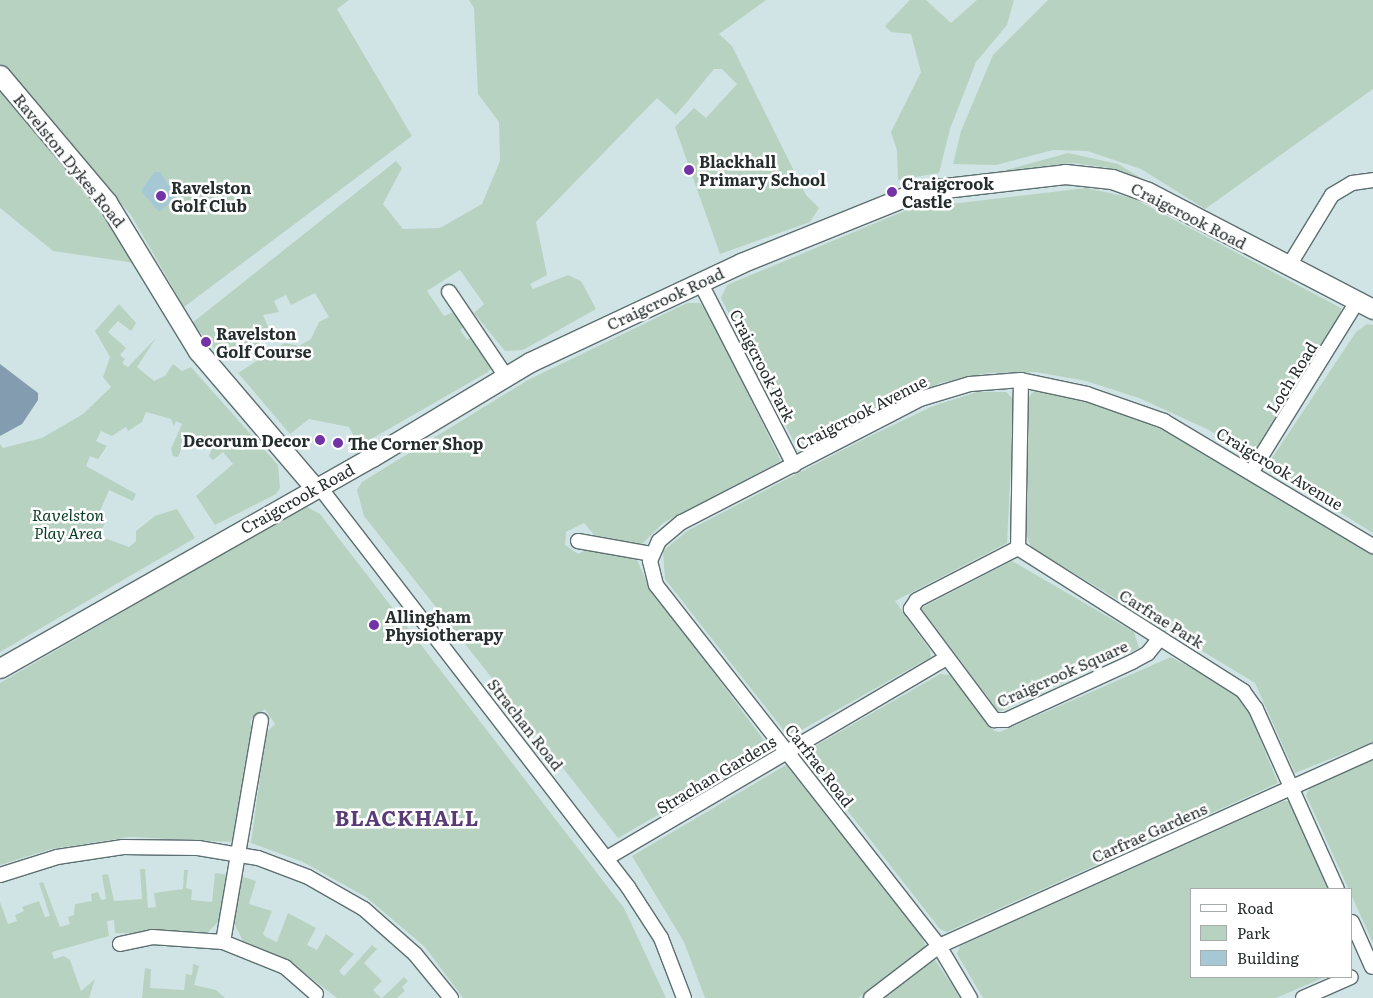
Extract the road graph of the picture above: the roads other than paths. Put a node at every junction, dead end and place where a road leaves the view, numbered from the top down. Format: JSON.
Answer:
{"nodes":[{"id":1,"x":0,"y":75,"type":"edge"},
{"id":2,"x":1372,"y":177,"type":"edge"},
{"id":3,"x":1290,"y":264,"type":"junction"},
{"id":4,"x":700,"y":282,"type":"junction"},
{"id":5,"x":449,"y":292,"type":"dead end"},
{"id":6,"x":1365,"y":305,"type":"edge"},
{"id":7,"x":506,"y":375,"type":"junction"},
{"id":8,"x":1021,"y":380,"type":"junction"},
{"id":9,"x":794,"y":465,"type":"junction"},
{"id":10,"x":1252,"y":471,"type":"junction"},
{"id":11,"x":316,"y":486,"type":"junction"},
{"id":12,"x":578,"y":541,"type":"dead end"},
{"id":13,"x":1373,"y":546,"type":"edge"},
{"id":14,"x":1018,"y":548,"type":"junction"},
{"id":15,"x":651,"y":554,"type":"junction"},
{"id":16,"x":1160,"y":638,"type":"junction"},
{"id":17,"x":945,"y":659,"type":"junction"},
{"id":18,"x":0,"y":668,"type":"edge"},
{"id":19,"x":261,"y":720,"type":"dead end"},
{"id":20,"x":1373,"y":751,"type":"edge"},
{"id":21,"x":788,"y":752,"type":"junction"},
{"id":22,"x":1291,"y":788,"type":"junction"},
{"id":23,"x":239,"y":853,"type":"junction"},
{"id":24,"x":607,"y":858,"type":"junction"},
{"id":25,"x":0,"y":875,"type":"edge"},
{"id":26,"x":1337,"y":888,"type":"edge"},
{"id":27,"x":1353,"y":924,"type":"edge"},
{"id":28,"x":224,"y":942,"type":"junction"},
{"id":29,"x":120,"y":944,"type":"dead end"},
{"id":30,"x":939,"y":946,"type":"junction"},
{"id":31,"x":1373,"y":967,"type":"edge"},
{"id":32,"x":1353,"y":976,"type":"edge"},
{"id":33,"x":1349,"y":978,"type":"edge"},
{"id":34,"x":316,"y":994,"type":"dead end"},
{"id":35,"x":452,"y":998,"type":"edge"},
{"id":36,"x":684,"y":998,"type":"edge"},
{"id":37,"x":871,"y":998,"type":"edge"},
{"id":38,"x":970,"y":998,"type":"edge"},
{"id":39,"x":1303,"y":998,"type":"edge"}],
"edges":[{"from":1,"to":11,"type":"street","name":"Ravelston Dykes Road"},
{"from":2,"to":3,"type":"street"},
{"from":3,"to":4,"type":"street","name":"Craigcrook Road"},
{"from":3,"to":6,"type":"street","name":"Craigcrook Road"},
{"from":4,"to":7,"type":"street","name":"Craigcrook Road"},
{"from":4,"to":9,"type":"street","name":"Craigcrook Park"},
{"from":5,"to":7,"type":"street"},
{"from":6,"to":10,"type":"street","name":"Loch Road"},
{"from":7,"to":11,"type":"street","name":"Craigcrook Road"},
{"from":8,"to":9,"type":"street","name":"Craigcrook Avenue"},
{"from":8,"to":10,"type":"street","name":"Craigcrook Avenue"},
{"from":8,"to":14,"type":"street"},
{"from":9,"to":15,"type":"street","name":"Craigcrook Avenue"},
{"from":10,"to":13,"type":"street","name":"Craigcrook Avenue"},
{"from":11,"to":18,"type":"street","name":"Craigcrook Road"},
{"from":11,"to":24,"type":"street","name":"Strachan Road"},
{"from":12,"to":15,"type":"street"},
{"from":14,"to":16,"type":"street","name":"Carfrae Park"},
{"from":14,"to":17,"type":"street","name":"Craigcrook Square"},
{"from":15,"to":21,"type":"street","name":"Carfrae Road"},
{"from":16,"to":17,"type":"street","name":"Craigcrook Square"},
{"from":16,"to":22,"type":"street","name":"Carfrae Park"},
{"from":17,"to":21,"type":"street","name":"Strachan Gardens"},
{"from":19,"to":23,"type":"street"},
{"from":20,"to":22,"type":"street","name":"Carfrae Gardens"},
{"from":21,"to":24,"type":"street","name":"Strachan Gardens"},
{"from":21,"to":30,"type":"street","name":"Carfrae Road"},
{"from":22,"to":26,"type":"street","name":"Carfrae Park"},
{"from":22,"to":30,"type":"street","name":"Carfrae Gardens"},
{"from":23,"to":25,"type":"street"},
{"from":23,"to":28,"type":"street"},
{"from":23,"to":35,"type":"street"},
{"from":24,"to":36,"type":"street","name":"Strachan Road"},
{"from":27,"to":31,"type":"street"},
{"from":28,"to":29,"type":"street"},
{"from":28,"to":34,"type":"street"},
{"from":30,"to":37,"type":"street","name":"Carfrae Gardens"},
{"from":30,"to":38,"type":"street","name":"Carfrae Road"},
{"from":31,"to":32,"type":"street"},
{"from":33,"to":39,"type":"street"}]}
